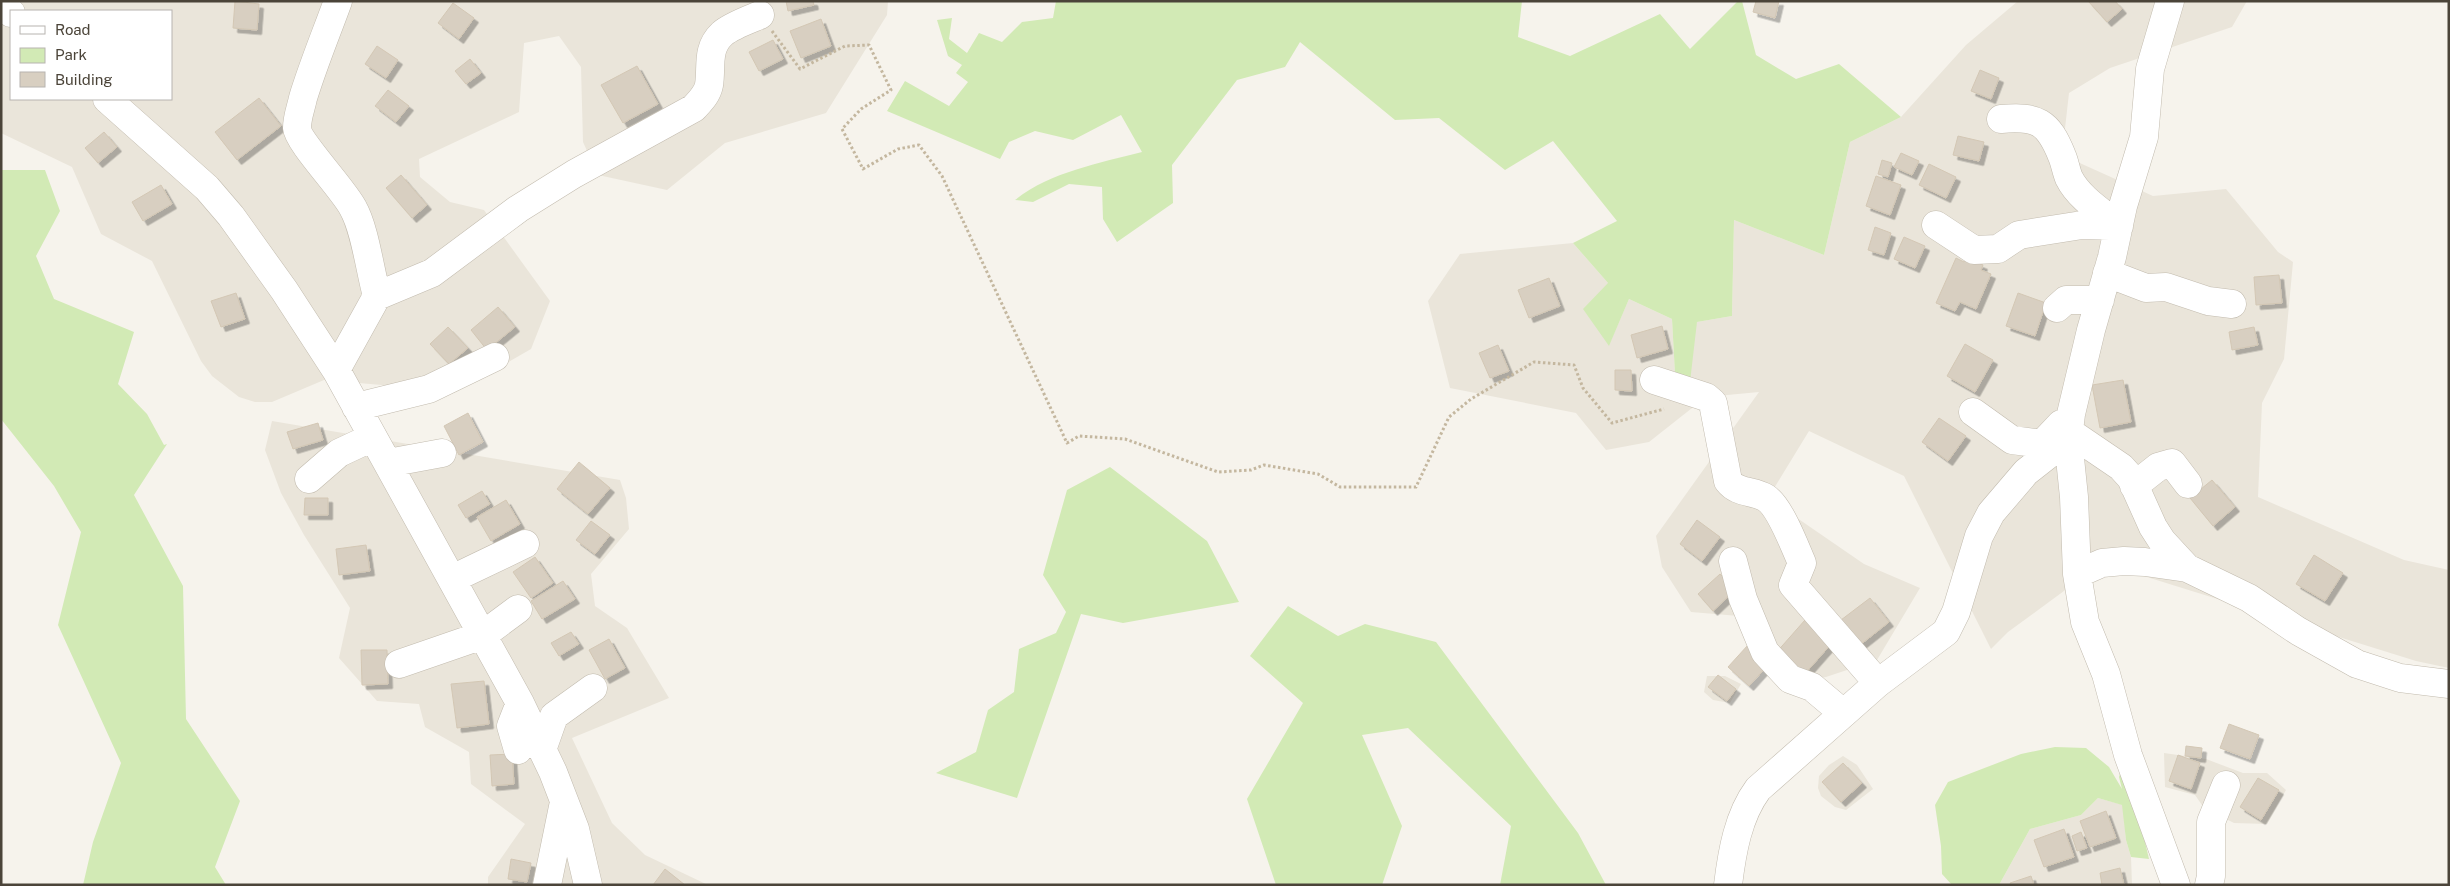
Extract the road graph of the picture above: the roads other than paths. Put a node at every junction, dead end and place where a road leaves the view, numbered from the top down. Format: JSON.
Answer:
{"nodes":[{"id":1,"x":338,"y":1,"type":"edge"},
{"id":2,"x":2170,"y":1,"type":"edge"},
{"id":3,"x":760,"y":15,"type":"road end"},
{"id":4,"x":108,"y":100,"type":"edge"},
{"id":5,"x":2001,"y":119,"type":"dead end"},
{"id":6,"x":1936,"y":225,"type":"dead end"},
{"id":7,"x":2119,"y":226,"type":"junction"},
{"id":8,"x":2107,"y":273,"type":"junction"},
{"id":9,"x":377,"y":296,"type":"junction"},
{"id":10,"x":2100,"y":300,"type":"junction"},
{"id":11,"x":2232,"y":304,"type":"dead end"},
{"id":12,"x":2057,"y":308,"type":"dead end"},
{"id":13,"x":496,"y":357,"type":"dead end"},
{"id":14,"x":336,"y":370,"type":"junction"},
{"id":15,"x":1654,"y":380,"type":"dead end"},
{"id":16,"x":356,"y":407,"type":"junction"},
{"id":17,"x":1973,"y":412,"type":"dead end"},
{"id":18,"x":2069,"y":428,"type":"junction"},
{"id":19,"x":373,"y":437,"type":"junction"},
{"id":20,"x":442,"y":453,"type":"dead end"},
{"id":21,"x":388,"y":463,"type":"junction"},
{"id":22,"x":309,"y":479,"type":"dead end"},
{"id":23,"x":2188,"y":484,"type":"dead end"},
{"id":24,"x":2134,"y":486,"type":"junction"},
{"id":25,"x":525,"y":544,"type":"dead end"},
{"id":26,"x":1733,"y":561,"type":"dead end"},
{"id":27,"x":2187,"y":568,"type":"junction"},
{"id":28,"x":2077,"y":574,"type":"junction"},
{"id":29,"x":452,"y":579,"type":"junction"},
{"id":30,"x":518,"y":609,"type":"dead end"},
{"id":31,"x":483,"y":635,"type":"junction"},
{"id":32,"x":399,"y":664,"type":"dead end"},
{"id":33,"x":1878,"y":683,"type":"junction"},
{"id":34,"x":2449,"y":684,"type":"edge"},
{"id":35,"x":593,"y":688,"type":"dead end"},
{"id":36,"x":1843,"y":713,"type":"junction"},
{"id":37,"x":530,"y":750,"type":"junction"},
{"id":38,"x":2226,"y":785,"type":"dead end"},
{"id":39,"x":564,"y":802,"type":"junction"},
{"id":40,"x":547,"y":885,"type":"edge"},
{"id":41,"x":588,"y":885,"type":"edge"},
{"id":42,"x":1728,"y":885,"type":"edge"},
{"id":43,"x":2176,"y":885,"type":"edge"},
{"id":44,"x":2209,"y":885,"type":"edge"}],
"edges":[{"from":1,"to":9,"type":"street"},
{"from":2,"to":7,"type":"street"},
{"from":3,"to":9,"type":"street"},
{"from":4,"to":14,"type":"street"},
{"from":5,"to":7,"type":"street"},
{"from":6,"to":7,"type":"street"},
{"from":7,"to":8,"type":"street"},
{"from":8,"to":10,"type":"street"},
{"from":8,"to":11,"type":"street"},
{"from":9,"to":14,"type":"street"},
{"from":10,"to":12,"type":"street"},
{"from":10,"to":18,"type":"street"},
{"from":13,"to":16,"type":"street"},
{"from":14,"to":16,"type":"street"},
{"from":15,"to":33,"type":"street"},
{"from":16,"to":19,"type":"street"},
{"from":17,"to":18,"type":"street"},
{"from":18,"to":24,"type":"street"},
{"from":18,"to":28,"type":"street"},
{"from":18,"to":33,"type":"street"},
{"from":19,"to":21,"type":"street"},
{"from":19,"to":22,"type":"street"},
{"from":20,"to":21,"type":"street"},
{"from":21,"to":29,"type":"street"},
{"from":23,"to":24,"type":"street"},
{"from":24,"to":27,"type":"street"},
{"from":25,"to":29,"type":"street"},
{"from":26,"to":36,"type":"street"},
{"from":27,"to":28,"type":"street"},
{"from":27,"to":34,"type":"street"},
{"from":28,"to":43,"type":"street"},
{"from":29,"to":31,"type":"street"},
{"from":30,"to":31,"type":"street"},
{"from":31,"to":32,"type":"street"},
{"from":31,"to":37,"type":"street"},
{"from":33,"to":36,"type":"street"},
{"from":35,"to":37,"type":"street"},
{"from":36,"to":42,"type":"street"},
{"from":37,"to":39,"type":"street"},
{"from":38,"to":44,"type":"street"},
{"from":39,"to":40,"type":"street"},
{"from":39,"to":41,"type":"street"}]}
